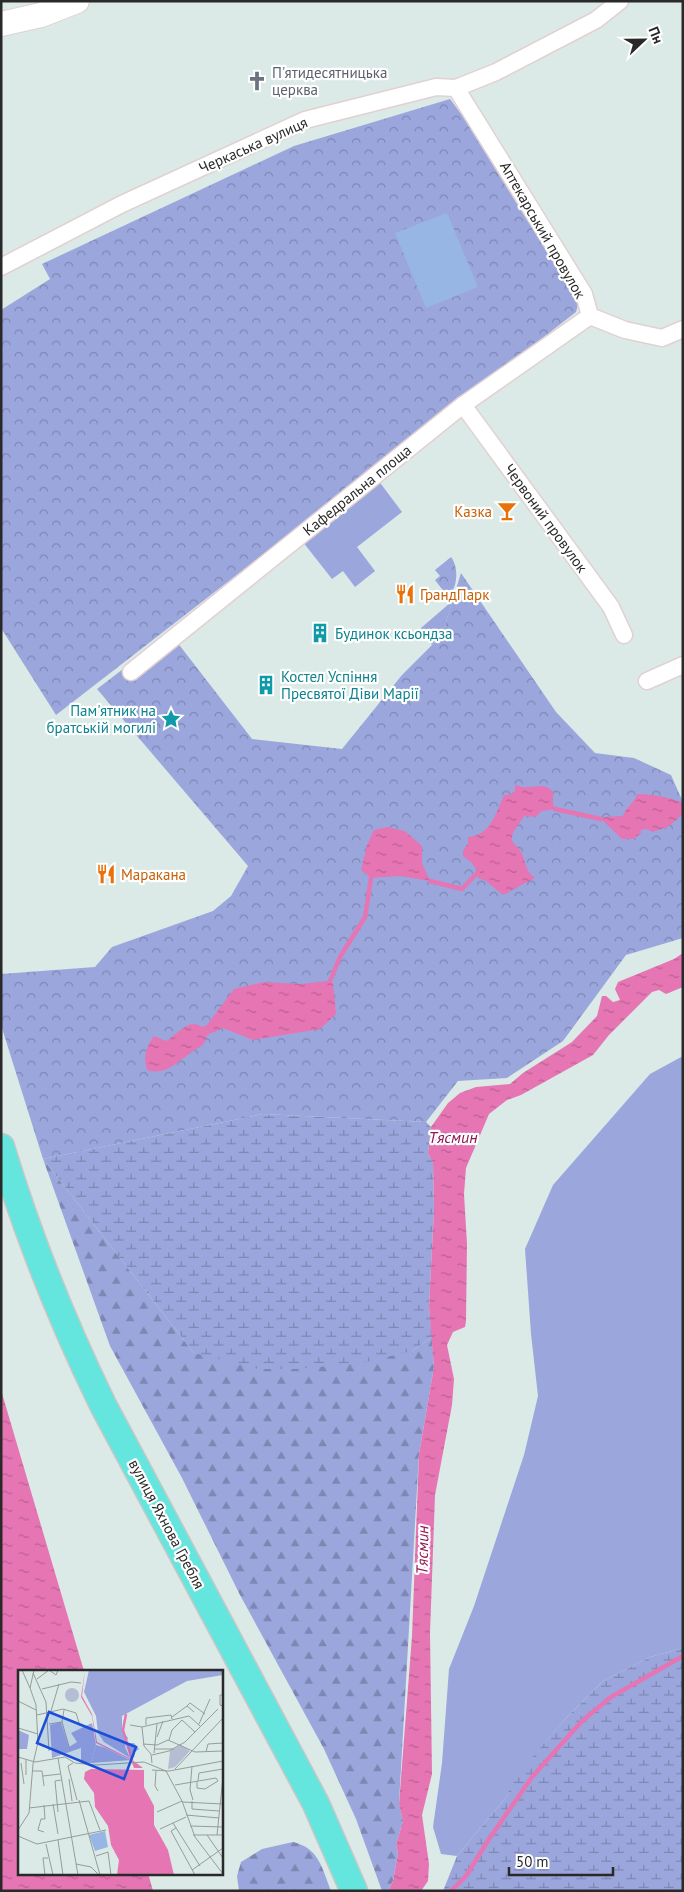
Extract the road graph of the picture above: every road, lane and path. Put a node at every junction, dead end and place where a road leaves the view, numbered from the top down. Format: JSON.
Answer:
{"nodes":[{"id":1,"x":77,"y":1,"type":"edge"},
{"id":2,"x":620,"y":1,"type":"edge"},
{"id":3,"x":1,"y":24,"type":"edge"},
{"id":4,"x":456,"y":88,"type":"junction"},
{"id":5,"x":1,"y":267,"type":"edge"},
{"id":6,"x":590,"y":316,"type":"junction"},
{"id":7,"x":683,"y":329,"type":"edge"},
{"id":8,"x":464,"y":405,"type":"junction"},
{"id":9,"x":624,"y":635,"type":"dead end"},
{"id":10,"x":683,"y":665,"type":"edge"},
{"id":11,"x":131,"y":672,"type":"dead end"},
{"id":12,"x":647,"y":681,"type":"dead end"},
{"id":13,"x":1,"y":1147,"type":"edge"},
{"id":14,"x":354,"y":1891,"type":"edge"}],
"edges":[{"from":1,"to":3,"type":"main road"},
{"from":2,"to":4,"type":"street","name":"Черкаська вулиця"},
{"from":4,"to":5,"type":"street","name":"Черкаська вулиця"},
{"from":4,"to":6,"type":"street","name":"Аптекарський провулок"},
{"from":6,"to":7,"type":"street","name":"Аптекарський провулок"},
{"from":6,"to":8,"type":"street","name":"Кафедральна площа"},
{"from":8,"to":9,"type":"street","name":"Червоний провулок"},
{"from":8,"to":11,"type":"street","name":"Кафедральна площа"},
{"from":10,"to":12,"type":"street"},
{"from":13,"to":14,"type":"main road","name":"вулиця Яхнова Гребля"}]}
